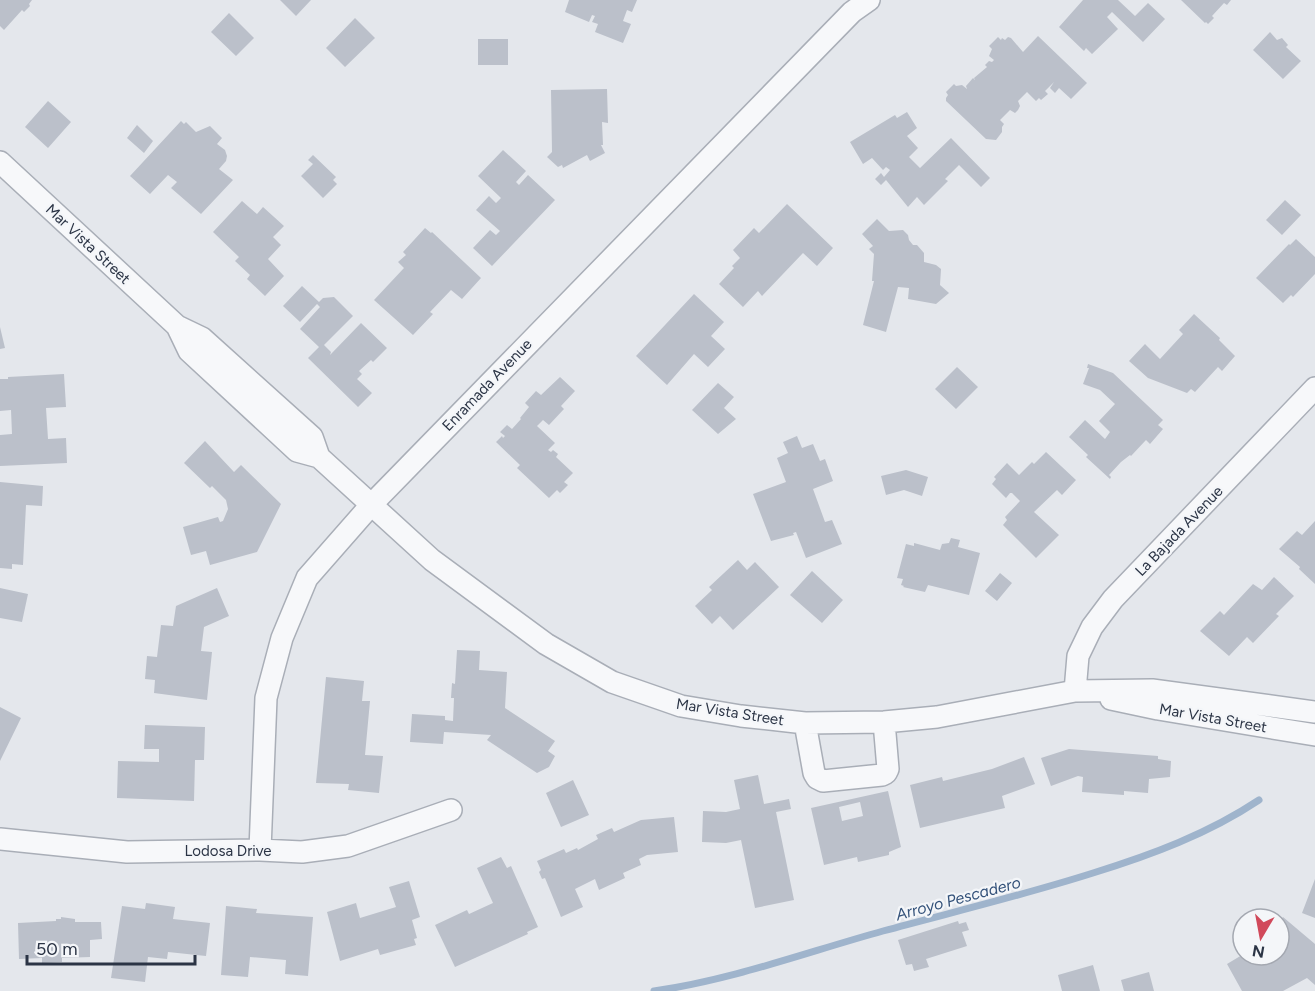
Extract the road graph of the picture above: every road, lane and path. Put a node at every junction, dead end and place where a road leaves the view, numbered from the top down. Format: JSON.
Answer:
{"nodes":[{"id":1,"x":869,"y":0,"type":"edge"},
{"id":2,"x":0,"y":162,"type":"edge"},
{"id":3,"x":1315,"y":388,"type":"edge"},
{"id":4,"x":371,"y":505,"type":"junction"},
{"id":5,"x":1075,"y":691,"type":"junction"},
{"id":6,"x":1315,"y":712,"type":"edge"},
{"id":7,"x":884,"y":722,"type":"junction"},
{"id":8,"x":805,"y":723,"type":"junction"},
{"id":9,"x":1315,"y":735,"type":"edge"},
{"id":10,"x":451,"y":810,"type":"dead end"},
{"id":11,"x":0,"y":838,"type":"edge"},
{"id":12,"x":260,"y":850,"type":"junction"}],
"edges":[{"from":1,"to":4,"type":"street","name":"Enramada Avenue"},
{"from":2,"to":4,"type":"street","name":"Mar Vista Street"},
{"from":3,"to":5,"type":"street","name":"La Bajada Avenue"},
{"from":4,"to":8,"type":"street","name":"Mar Vista Street"},
{"from":4,"to":12,"type":"street","name":"Enramada Avenue"},
{"from":5,"to":6,"type":"street","name":"Mar Vista Street"},
{"from":5,"to":7,"type":"street","name":"Mar Vista Street"},
{"from":5,"to":9,"type":"street","name":"Mar Vista Street"},
{"from":7,"to":8,"type":"street","name":"Mar Vista Street"},
{"from":7,"to":8,"type":"street"},
{"from":10,"to":12,"type":"street","name":"Lodosa Drive"},
{"from":11,"to":12,"type":"street","name":"Lodosa Drive"}]}
